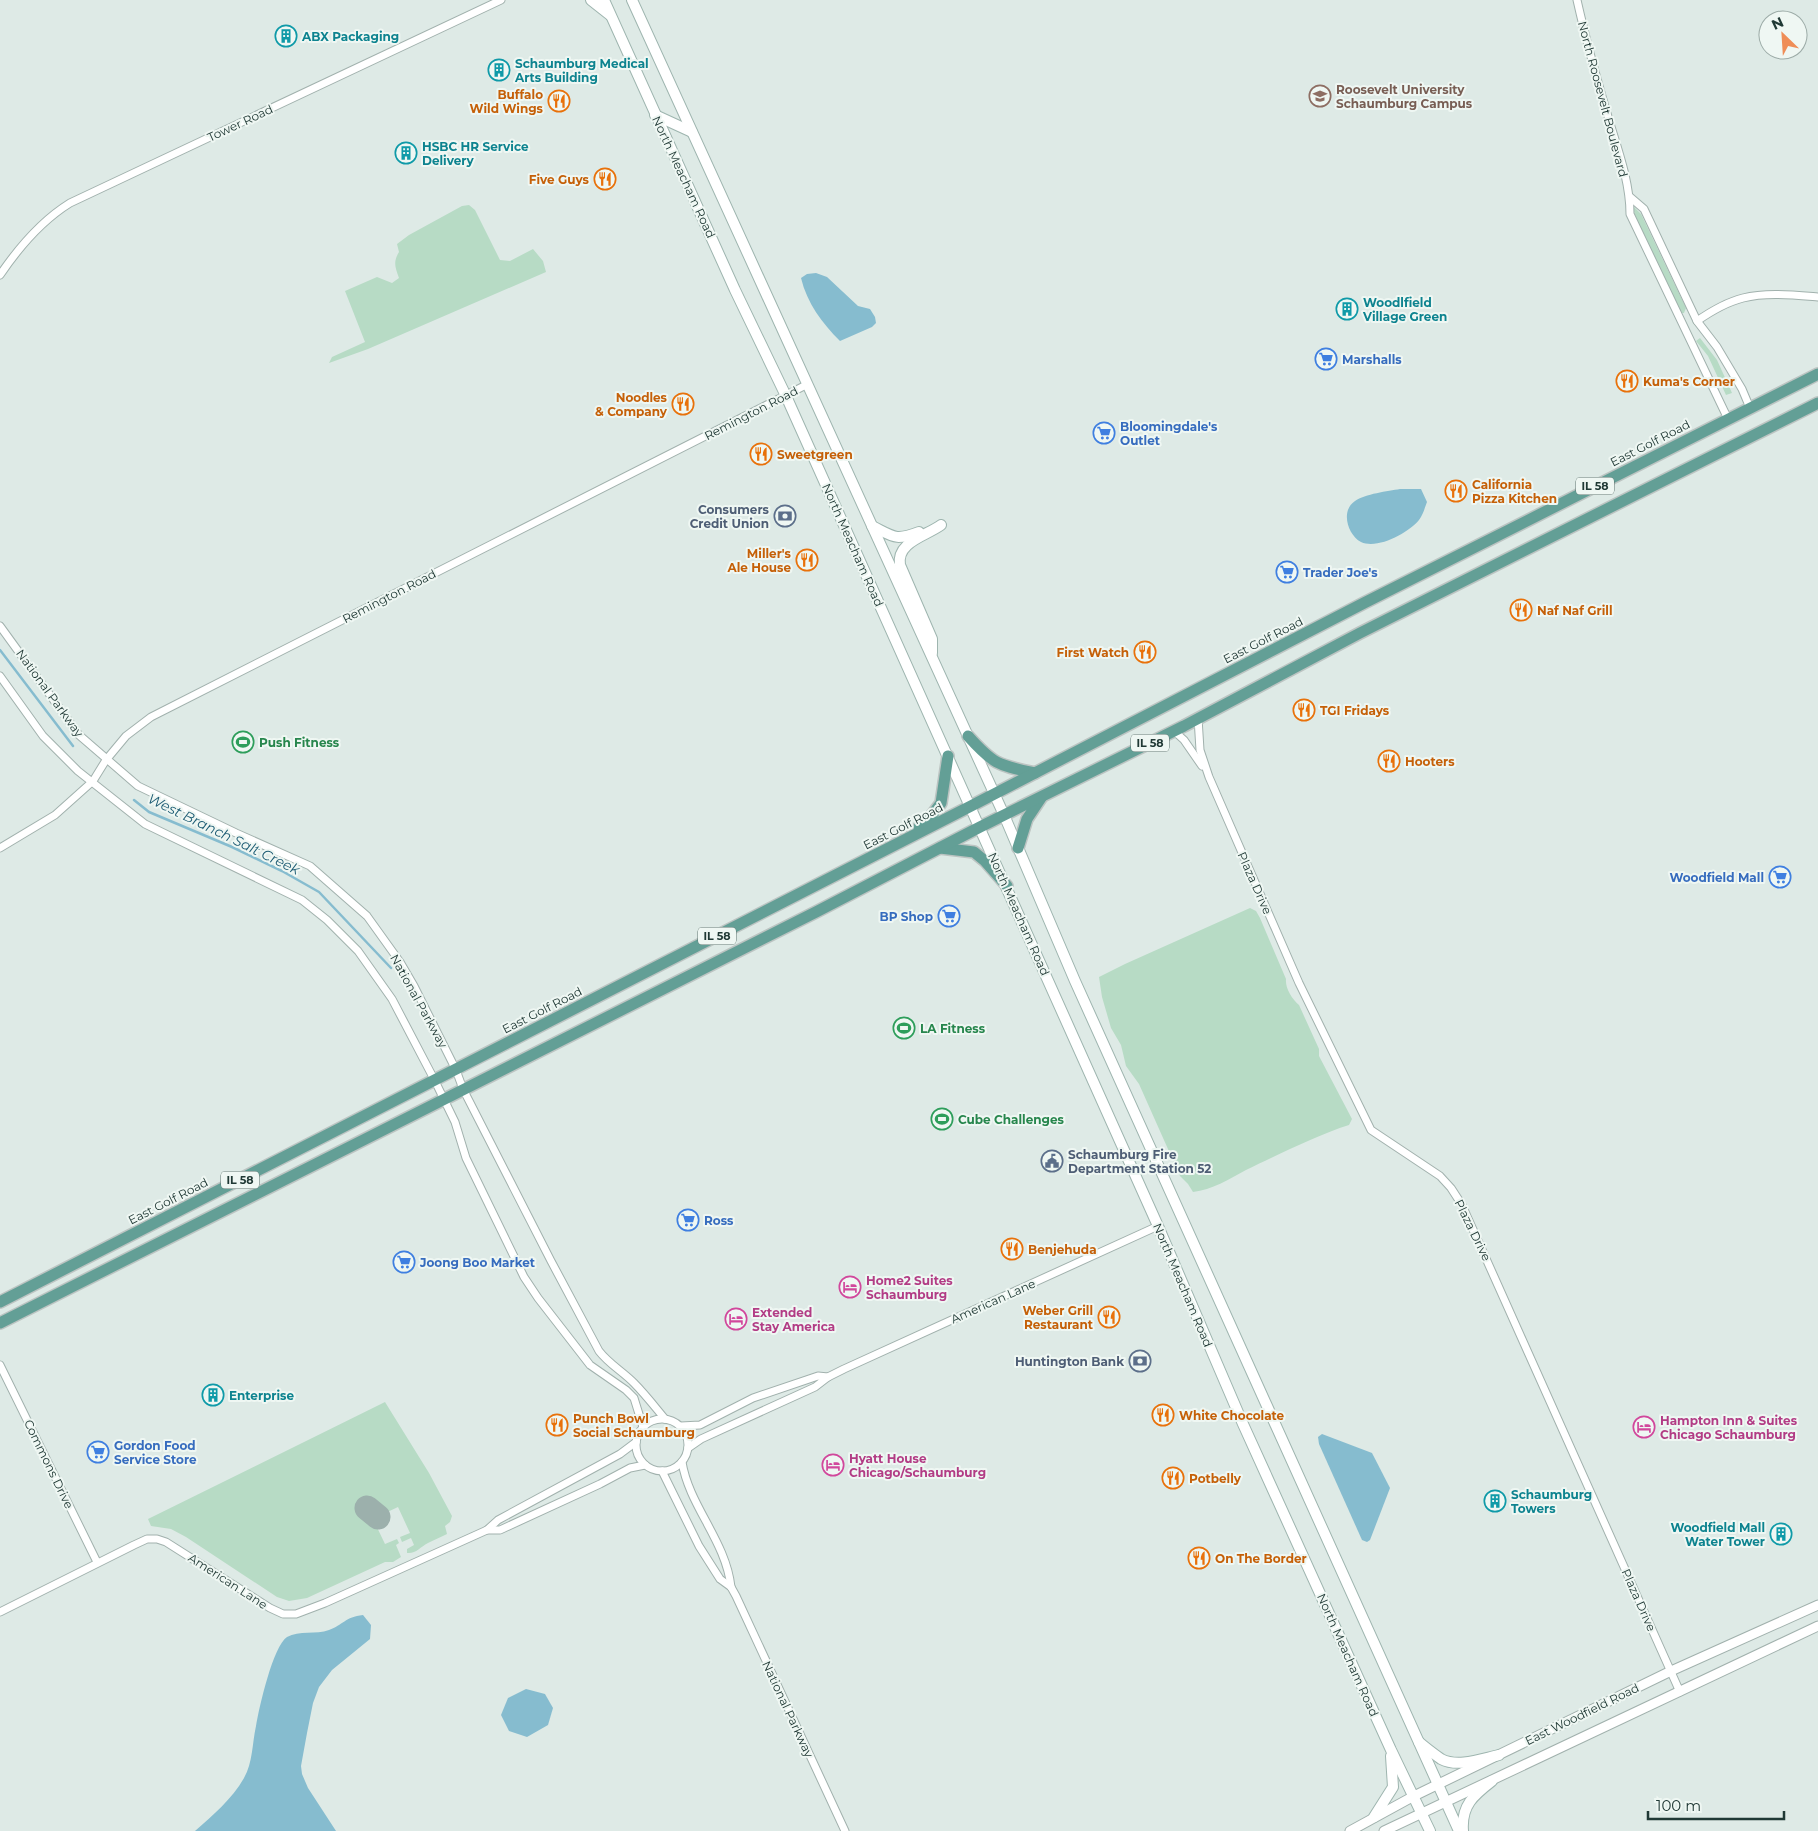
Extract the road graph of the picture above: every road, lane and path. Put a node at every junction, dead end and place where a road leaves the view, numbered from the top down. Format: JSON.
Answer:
{"nodes":[{"id":1,"x":502,"y":0,"type":"edge"},
{"id":2,"x":590,"y":0,"type":"edge"},
{"id":3,"x":604,"y":0,"type":"edge"},
{"id":4,"x":632,"y":0,"type":"edge"},
{"id":5,"x":1577,"y":0,"type":"edge"},
{"id":6,"x":610,"y":15,"type":"junction"},
{"id":7,"x":656,"y":115,"type":"junction"},
{"id":8,"x":692,"y":132,"type":"junction"},
{"id":9,"x":1630,"y":197,"type":"junction"},
{"id":10,"x":0,"y":275,"type":"edge"},
{"id":11,"x":1818,"y":297,"type":"edge"},
{"id":12,"x":1697,"y":321,"type":"junction"},
{"id":13,"x":1818,"y":374,"type":"edge"},
{"id":14,"x":808,"y":384,"type":"junction"},
{"id":15,"x":786,"y":396,"type":"junction"},
{"id":16,"x":1818,"y":403,"type":"edge"},
{"id":17,"x":1750,"y":408,"type":"junction"},
{"id":18,"x":1728,"y":419,"type":"junction"},
{"id":19,"x":872,"y":526,"type":"junction"},
{"id":20,"x":0,"y":626,"type":"edge"},
{"id":21,"x":932,"y":657,"type":"junction"},
{"id":22,"x":0,"y":676,"type":"edge"},
{"id":23,"x":1198,"y":718,"type":"junction"},
{"id":24,"x":1174,"y":731,"type":"junction"},
{"id":25,"x":968,"y":736,"type":"junction"},
{"id":26,"x":948,"y":756,"type":"junction"},
{"id":27,"x":106,"y":760,"type":"junction"},
{"id":28,"x":1035,"y":773,"type":"junction"},
{"id":29,"x":1209,"y":777,"type":"junction"},
{"id":30,"x":93,"y":781,"type":"junction"},
{"id":31,"x":994,"y":794,"type":"junction"},
{"id":32,"x":1042,"y":796,"type":"junction"},
{"id":33,"x":971,"y":806,"type":"junction"},
{"id":34,"x":1004,"y":816,"type":"junction"},
{"id":35,"x":980,"y":827,"type":"junction"},
{"id":36,"x":897,"y":844,"type":"junction"},
{"id":37,"x":0,"y":848,"type":"edge"},
{"id":38,"x":940,"y":848,"type":"junction"},
{"id":39,"x":1018,"y":848,"type":"junction"},
{"id":40,"x":1007,"y":886,"type":"junction"},
{"id":41,"x":456,"y":1070,"type":"junction"},
{"id":42,"x":435,"y":1081,"type":"junction"},
{"id":43,"x":464,"y":1089,"type":"junction"},
{"id":44,"x":443,"y":1100,"type":"junction"},
{"id":45,"x":1158,"y":1226,"type":"junction"},
{"id":46,"x":0,"y":1302,"type":"edge"},
{"id":47,"x":0,"y":1324,"type":"edge"},
{"id":48,"x":0,"y":1365,"type":"edge"},
{"id":49,"x":828,"y":1377,"type":"junction"},
{"id":50,"x":665,"y":1419,"type":"junction"},
{"id":51,"x":680,"y":1426,"type":"junction"},
{"id":52,"x":643,"y":1427,"type":"junction"},
{"id":53,"x":636,"y":1442,"type":"junction"},
{"id":54,"x":688,"y":1448,"type":"junction"},
{"id":55,"x":682,"y":1462,"type":"junction"},
{"id":56,"x":645,"y":1465,"type":"junction"},
{"id":57,"x":662,"y":1471,"type":"junction"},
{"id":58,"x":487,"y":1530,"type":"junction"},
{"id":59,"x":98,"y":1562,"type":"junction"},
{"id":60,"x":731,"y":1587,"type":"junction"},
{"id":61,"x":1818,"y":1605,"type":"edge"},
{"id":62,"x":0,"y":1612,"type":"edge"},
{"id":63,"x":1818,"y":1626,"type":"edge"},
{"id":64,"x":1671,"y":1671,"type":"junction"},
{"id":65,"x":1680,"y":1692,"type":"junction"},
{"id":66,"x":1417,"y":1740,"type":"junction"},
{"id":67,"x":1391,"y":1750,"type":"junction"},
{"id":68,"x":1499,"y":1755,"type":"junction"},
{"id":69,"x":1492,"y":1781,"type":"junction"},
{"id":70,"x":1437,"y":1785,"type":"junction"},
{"id":71,"x":1414,"y":1796,"type":"junction"},
{"id":72,"x":1445,"y":1802,"type":"junction"},
{"id":73,"x":1422,"y":1812,"type":"junction"},
{"id":74,"x":1374,"y":1817,"type":"junction"},
{"id":75,"x":845,"y":1831,"type":"edge"},
{"id":76,"x":1350,"y":1831,"type":"edge"},
{"id":77,"x":1384,"y":1831,"type":"edge"},
{"id":78,"x":1430,"y":1831,"type":"edge"},
{"id":79,"x":1459,"y":1831,"type":"edge"},
{"id":80,"x":1463,"y":1831,"type":"edge"}],
"edges":[{"from":1,"to":10,"type":"street","name":"Tower Road"},
{"from":2,"to":6,"type":"main road"},
{"from":3,"to":6,"type":"main road","name":"North Meacham Road"},
{"from":4,"to":8,"type":"main road","name":"North Meacham Road"},
{"from":5,"to":9,"type":"street","name":"North Roosevelt Boulevard"},
{"from":6,"to":7,"type":"main road","name":"North Meacham Road"},
{"from":7,"to":8,"type":"main road"},
{"from":7,"to":15,"type":"main road","name":"North Meacham Road"},
{"from":8,"to":14,"type":"main road","name":"North Meacham Road"},
{"from":9,"to":12,"type":"street","name":"North Roosevelt Boulevard"},
{"from":9,"to":18,"type":"street","name":"North Roosevelt Boulevard"},
{"from":11,"to":12,"type":"street"},
{"from":12,"to":17,"type":"street","name":"North Roosevelt Boulevard"},
{"from":13,"to":17,"type":"main road","name":"East Golf Road","number":"IL 58"},
{"from":14,"to":15,"type":"street","name":"Remington Road"},
{"from":14,"to":19,"type":"main road","name":"North Meacham Road"},
{"from":15,"to":26,"type":"main road","name":"North Meacham Road"},
{"from":15,"to":27,"type":"street","name":"Remington Road"},
{"from":16,"to":23,"type":"main road","number":"IL 58"},
{"from":17,"to":18,"type":"main road","name":"East Golf Road","number":"IL 58"},
{"from":18,"to":28,"type":"main road","name":"East Golf Road","number":"IL 58"},
{"from":19,"to":21,"type":"main road","name":"North Meacham Road"},
{"from":19,"to":21,"type":"main road"},
{"from":20,"to":27,"type":"street","name":"National Parkway"},
{"from":21,"to":25,"type":"main road","name":"North Meacham Road"},
{"from":22,"to":30,"type":"street","name":"National Parkway"},
{"from":23,"to":24,"type":"main road","number":"IL 58"},
{"from":23,"to":29,"type":"street","name":"Plaza Drive"},
{"from":24,"to":29,"type":"street","name":"Plaza Drive"},
{"from":24,"to":32,"type":"main road","number":"IL 58"},
{"from":25,"to":28,"type":"main road"},
{"from":25,"to":31,"type":"main road","name":"North Meacham Road"},
{"from":26,"to":33,"type":"main road","name":"North Meacham Road"},
{"from":26,"to":36,"type":"main road"},
{"from":27,"to":30,"type":"street","name":"Remington Road"},
{"from":27,"to":41,"type":"street","name":"National Parkway"},
{"from":28,"to":31,"type":"main road","name":"East Golf Road","number":"IL 58"},
{"from":29,"to":64,"type":"street","name":"Plaza Drive"},
{"from":30,"to":37,"type":"street","name":"Remington Road"},
{"from":30,"to":42,"type":"street","name":"National Parkway"},
{"from":31,"to":33,"type":"main road","name":"East Golf Road","number":"IL 58"},
{"from":31,"to":34,"type":"main road","name":"North Meacham Road"},
{"from":32,"to":34,"type":"main road","number":"IL 58"},
{"from":32,"to":39,"type":"main road"},
{"from":33,"to":35,"type":"main road","name":"North Meacham Road"},
{"from":33,"to":36,"type":"main road","name":"East Golf Road","number":"IL 58"},
{"from":34,"to":35,"type":"main road","number":"IL 58"},
{"from":34,"to":39,"type":"main road","name":"North Meacham Road"},
{"from":35,"to":38,"type":"main road","number":"IL 58"},
{"from":35,"to":40,"type":"main road","name":"North Meacham Road"},
{"from":36,"to":41,"type":"main road","name":"East Golf Road","number":"IL 58"},
{"from":38,"to":40,"type":"main road"},
{"from":38,"to":43,"type":"main road","number":"IL 58"},
{"from":39,"to":66,"type":"main road","name":"North Meacham Road"},
{"from":40,"to":45,"type":"main road","name":"North Meacham Road"},
{"from":41,"to":42,"type":"main road","name":"East Golf Road","number":"IL 58"},
{"from":41,"to":43,"type":"street","name":"National Parkway"},
{"from":42,"to":44,"type":"street","name":"National Parkway"},
{"from":42,"to":46,"type":"main road","name":"East Golf Road","number":"IL 58"},
{"from":43,"to":44,"type":"main road","number":"IL 58"},
{"from":43,"to":50,"type":"street","name":"National Parkway"},
{"from":44,"to":47,"type":"main road","number":"IL 58"},
{"from":44,"to":52,"type":"street","name":"National Parkway"},
{"from":45,"to":49,"type":"street","name":"American Lane"},
{"from":45,"to":67,"type":"main road","name":"North Meacham Road"},
{"from":48,"to":59,"type":"street","name":"Commons Drive"},
{"from":49,"to":51,"type":"street","name":"American Lane"},
{"from":49,"to":54,"type":"street","name":"American Lane"},
{"from":50,"to":51,"type":"street"},
{"from":50,"to":52,"type":"street"},
{"from":51,"to":54,"type":"street"},
{"from":52,"to":53,"type":"street"},
{"from":53,"to":56,"type":"street"},
{"from":53,"to":58,"type":"street","name":"American Lane"},
{"from":54,"to":55,"type":"street"},
{"from":55,"to":57,"type":"street"},
{"from":55,"to":60,"type":"street","name":"National Parkway"},
{"from":56,"to":57,"type":"street"},
{"from":56,"to":58,"type":"street","name":"American Lane"},
{"from":57,"to":60,"type":"street","name":"National Parkway"},
{"from":58,"to":59,"type":"street","name":"American Lane"},
{"from":59,"to":62,"type":"street","name":"American Lane"},
{"from":60,"to":75,"type":"street","name":"National Parkway"},
{"from":61,"to":64,"type":"street","name":"East Woodfield Road"},
{"from":63,"to":65,"type":"street","name":"East Woodfield Road"},
{"from":64,"to":65,"type":"street","name":"Plaza Drive"},
{"from":64,"to":68,"type":"street","name":"East Woodfield Road"},
{"from":65,"to":69,"type":"street","name":"East Woodfield Road"},
{"from":66,"to":68,"type":"main road"},
{"from":66,"to":70,"type":"main road","name":"North Meacham Road"},
{"from":67,"to":71,"type":"main road","name":"North Meacham Road"},
{"from":67,"to":74,"type":"main road"},
{"from":68,"to":70,"type":"street","name":"East Woodfield Road"},
{"from":69,"to":72,"type":"street","name":"East Woodfield Road"},
{"from":69,"to":80,"type":"main road"},
{"from":70,"to":71,"type":"street","name":"East Woodfield Road"},
{"from":70,"to":72,"type":"main road","name":"North Meacham Road"},
{"from":71,"to":73,"type":"main road","name":"North Meacham Road"},
{"from":71,"to":74,"type":"street","name":"East Woodfield Road"},
{"from":72,"to":73,"type":"street","name":"East Woodfield Road"},
{"from":72,"to":79,"type":"main road","name":"North Meacham Road"},
{"from":73,"to":77,"type":"street","name":"East Woodfield Road"},
{"from":73,"to":78,"type":"main road","name":"North Meacham Road"},
{"from":74,"to":76,"type":"street","name":"East Woodfield Road"}]}
